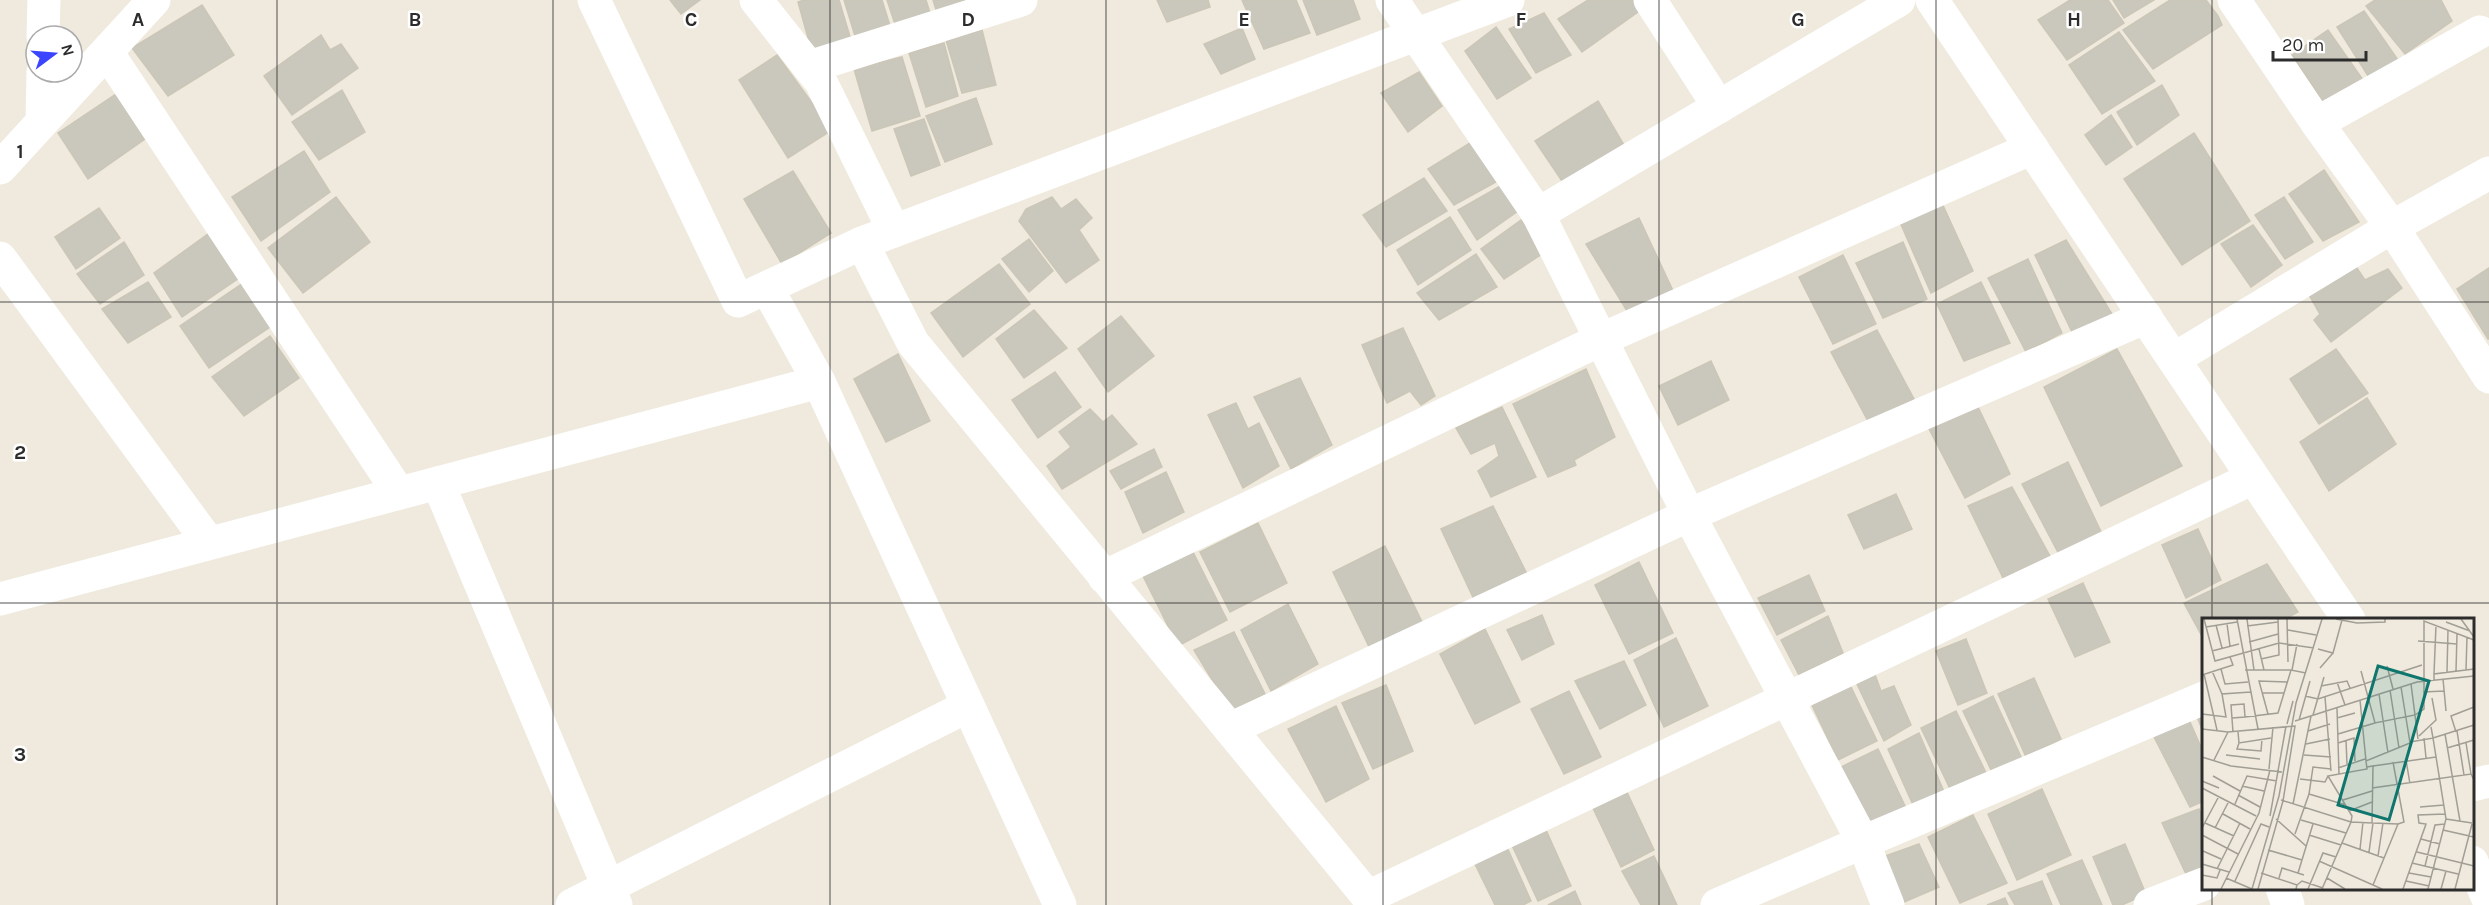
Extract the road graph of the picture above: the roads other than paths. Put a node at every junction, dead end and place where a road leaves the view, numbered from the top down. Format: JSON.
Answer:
{"nodes":[{"id":1,"x":44,"y":0,"type":"edge"},
{"id":2,"x":154,"y":0,"type":"edge"},
{"id":3,"x":594,"y":0,"type":"edge"},
{"id":4,"x":756,"y":0,"type":"edge"},
{"id":5,"x":1021,"y":0,"type":"edge"},
{"id":6,"x":1392,"y":0,"type":"edge"},
{"id":7,"x":1508,"y":0,"type":"edge"},
{"id":8,"x":1650,"y":0,"type":"edge"},
{"id":9,"x":1899,"y":0,"type":"edge"},
{"id":10,"x":1932,"y":0,"type":"edge"},
{"id":11,"x":2234,"y":0,"type":"edge"},
{"id":12,"x":43,"y":24,"type":"edge"},
{"id":13,"x":2480,"y":32,"type":"dead end"},
{"id":14,"x":1416,"y":35,"type":"junction"},
{"id":15,"x":107,"y":52,"type":"junction"},
{"id":16,"x":809,"y":67,"type":"junction"},
{"id":17,"x":43,"y":84,"type":"edge"},
{"id":18,"x":1719,"y":107,"type":"junction"},
{"id":19,"x":42,"y":122,"type":"junction"},
{"id":20,"x":2317,"y":123,"type":"junction"},
{"id":21,"x":2032,"y":148,"type":"junction"},
{"id":22,"x":0,"y":168,"type":"edge"},
{"id":23,"x":2489,"y":173,"type":"edge"},
{"id":24,"x":1538,"y":214,"type":"junction"},
{"id":25,"x":2392,"y":227,"type":"junction"},
{"id":26,"x":894,"y":231,"type":"junction"},
{"id":27,"x":862,"y":243,"type":"junction"},
{"id":28,"x":0,"y":258,"type":"edge"},
{"id":29,"x":767,"y":288,"type":"junction"},
{"id":30,"x":2146,"y":317,"type":"junction"},
{"id":31,"x":1602,"y":339,"type":"junction"},
{"id":32,"x":2174,"y":359,"type":"junction"},
{"id":33,"x":2489,"y":377,"type":"edge"},
{"id":34,"x":819,"y":382,"type":"junction"},
{"id":35,"x":2253,"y":478,"type":"junction"},
{"id":36,"x":438,"y":483,"type":"junction"},
{"id":37,"x":399,"y":493,"type":"junction"},
{"id":38,"x":1689,"y":515,"type":"junction"},
{"id":39,"x":209,"y":543,"type":"junction"},
{"id":40,"x":1104,"y":577,"type":"junction"},
{"id":41,"x":0,"y":599,"type":"edge"},
{"id":42,"x":2348,"y":618,"type":"edge"},
{"id":43,"x":1787,"y":697,"type":"junction"},
{"id":44,"x":2202,"y":699,"type":"edge"},
{"id":45,"x":968,"y":706,"type":"junction"},
{"id":46,"x":1230,"y":729,"type":"junction"},
{"id":47,"x":2489,"y":781,"type":"edge"},
{"id":48,"x":2474,"y":785,"type":"edge"},
{"id":49,"x":1863,"y":842,"type":"junction"},
{"id":50,"x":2474,"y":867,"type":"edge"},
{"id":51,"x":2202,"y":885,"type":"edge"},
{"id":52,"x":2283,"y":890,"type":"edge"},
{"id":53,"x":612,"y":896,"type":"edge"},
{"id":54,"x":1388,"y":898,"type":"edge"},
{"id":55,"x":2489,"y":902,"type":"edge"},
{"id":56,"x":572,"y":905,"type":"edge"},
{"id":57,"x":1060,"y":905,"type":"edge"},
{"id":58,"x":1717,"y":905,"type":"edge"},
{"id":59,"x":1888,"y":905,"type":"edge"},
{"id":60,"x":2150,"y":905,"type":"edge"},
{"id":61,"x":2288,"y":905,"type":"edge"}],
"edges":[{"from":1,"to":12,"type":"street"},
{"from":2,"to":15,"type":"street"},
{"from":3,"to":29,"type":"street"},
{"from":4,"to":16,"type":"street"},
{"from":5,"to":16,"type":"street"},
{"from":6,"to":14,"type":"street"},
{"from":7,"to":14,"type":"street"},
{"from":8,"to":18,"type":"street"},
{"from":9,"to":18,"type":"street"},
{"from":10,"to":21,"type":"street"},
{"from":11,"to":20,"type":"street"},
{"from":13,"to":20,"type":"street"},
{"from":14,"to":24,"type":"street"},
{"from":14,"to":26,"type":"street"},
{"from":15,"to":19,"type":"street"},
{"from":15,"to":37,"type":"street"},
{"from":16,"to":26,"type":"street"},
{"from":17,"to":19,"type":"street"},
{"from":18,"to":24,"type":"street"},
{"from":19,"to":22,"type":"street"},
{"from":20,"to":25,"type":"street"},
{"from":21,"to":30,"type":"street"},
{"from":21,"to":31,"type":"street"},
{"from":23,"to":25,"type":"street"},
{"from":24,"to":31,"type":"street"},
{"from":25,"to":32,"type":"street"},
{"from":25,"to":33,"type":"street"},
{"from":26,"to":27,"type":"street"},
{"from":27,"to":29,"type":"street"},
{"from":27,"to":40,"type":"street"},
{"from":28,"to":39,"type":"street"},
{"from":29,"to":34,"type":"street"},
{"from":30,"to":32,"type":"street"},
{"from":30,"to":38,"type":"street"},
{"from":31,"to":38,"type":"street"},
{"from":31,"to":40,"type":"street"},
{"from":32,"to":35,"type":"street"},
{"from":34,"to":36,"type":"street"},
{"from":34,"to":45,"type":"street"},
{"from":35,"to":42,"type":"street"},
{"from":35,"to":43,"type":"street"},
{"from":36,"to":37,"type":"street"},
{"from":36,"to":53,"type":"street"},
{"from":37,"to":39,"type":"street"},
{"from":38,"to":43,"type":"street"},
{"from":38,"to":46,"type":"street"},
{"from":39,"to":41,"type":"street"},
{"from":40,"to":46,"type":"street"},
{"from":43,"to":49,"type":"street"},
{"from":43,"to":54,"type":"street"},
{"from":44,"to":49,"type":"street"},
{"from":45,"to":53,"type":"street"},
{"from":45,"to":57,"type":"street"},
{"from":46,"to":54,"type":"street"},
{"from":47,"to":48,"type":"street"},
{"from":49,"to":58,"type":"street"},
{"from":49,"to":59,"type":"street"},
{"from":50,"to":55,"type":"street"},
{"from":51,"to":60,"type":"street"},
{"from":52,"to":61,"type":"street"},
{"from":53,"to":56,"type":"street"}]}
